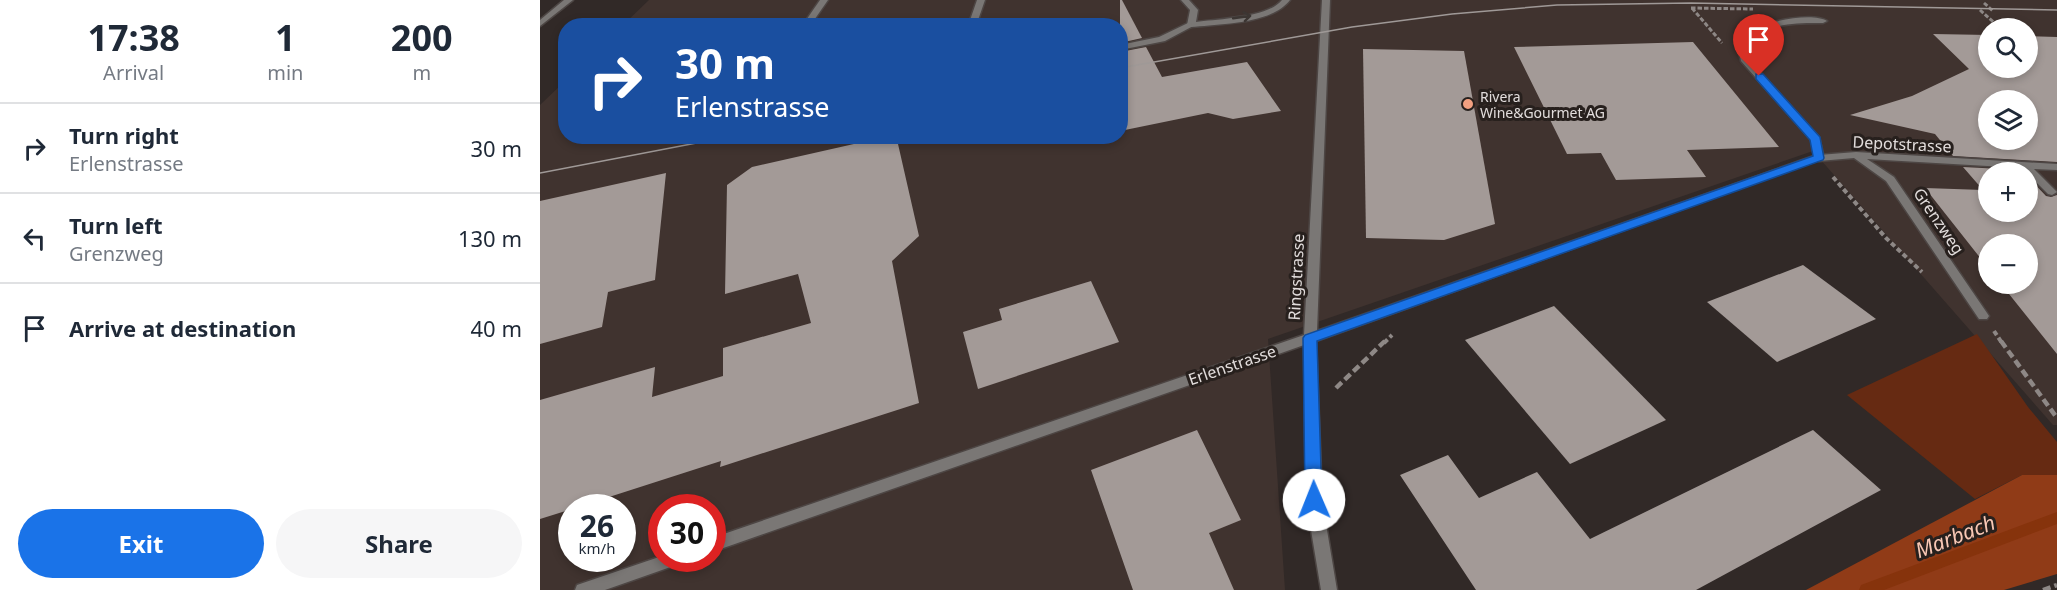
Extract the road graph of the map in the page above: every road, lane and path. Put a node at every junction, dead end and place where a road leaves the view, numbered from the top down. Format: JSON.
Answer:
{"nodes":[{"id":1,"x":569,"y":0,"type":"edge"},
{"id":2,"x":824,"y":0,"type":"edge"},
{"id":3,"x":981,"y":0,"type":"edge"},
{"id":4,"x":1185,"y":0,"type":"edge"},
{"id":5,"x":1286,"y":0,"type":"edge"},
{"id":6,"x":1326,"y":0,"type":"edge"},
{"id":7,"x":1984,"y":3,"type":"dead end"},
{"id":8,"x":1691,"y":8,"type":"dead end"},
{"id":9,"x":1980,"y":10,"type":"dead end"},
{"id":10,"x":1993,"y":11,"type":"dead end"},
{"id":11,"x":812,"y":18,"type":"edge"},
{"id":12,"x":975,"y":18,"type":"edge"},
{"id":13,"x":1989,"y":18,"type":"edge"},
{"id":14,"x":1823,"y":21,"type":"dead end"},
{"id":15,"x":540,"y":24,"type":"edge"},
{"id":16,"x":1191,"y":25,"type":"junction"},
{"id":17,"x":1128,"y":46,"type":"edge"},
{"id":18,"x":1745,"y":61,"type":"junction"},
{"id":19,"x":1856,"y":156,"type":"junction"},
{"id":20,"x":1819,"y":158,"type":"junction"},
{"id":21,"x":1978,"y":162,"type":"edge"},
{"id":22,"x":2038,"y":166,"type":"edge"},
{"id":23,"x":2057,"y":167,"type":"edge"},
{"id":24,"x":2038,"y":178,"type":"edge"},
{"id":25,"x":2052,"y":192,"type":"dead end"},
{"id":26,"x":1983,"y":316,"type":"dead end"},
{"id":27,"x":1394,"y":333,"type":"dead end"},
{"id":28,"x":1310,"y":338,"type":"junction"},
{"id":29,"x":1312,"y":413,"type":"junction"},
{"id":30,"x":726,"y":540,"type":"edge"},
{"id":31,"x":648,"y":568,"type":"edge"},
{"id":32,"x":2057,"y":585,"type":"edge"},
{"id":33,"x":584,"y":590,"type":"edge"},
{"id":34,"x":1329,"y":590,"type":"edge"},
{"id":35,"x":2043,"y":590,"type":"edge"}],
"edges":[{"from":1,"to":15,"type":"street"},
{"from":2,"to":11,"type":"street"},
{"from":3,"to":12,"type":"street"},
{"from":4,"to":16,"type":"street"},
{"from":16,"to":5,"type":"street","one_way":true},
{"from":6,"to":28,"type":"street","name":"Ringstrasse"},
{"from":7,"to":10,"type":"path"},
{"from":8,"to":18,"type":"path"},
{"from":9,"to":13,"type":"path"},
{"from":14,"to":18,"type":"street"},
{"from":16,"to":17,"type":"street"},
{"from":18,"to":20,"type":"street"},
{"from":19,"to":20,"type":"street","name":"Depotstrasse"},
{"from":19,"to":21,"type":"street","name":"Depotstrasse"},
{"from":19,"to":26,"type":"street","name":"Grenzweg"},
{"from":20,"to":28,"type":"street","name":"Erlenstrasse"},
{"from":22,"to":23,"type":"street","name":"Depotstrasse"},
{"from":24,"to":25,"type":"street"},
{"from":27,"to":29,"type":"path"},
{"from":28,"to":29,"type":"street","name":"Ringstrasse"},
{"from":28,"to":30,"type":"street","name":"Erlenstrasse"},
{"from":29,"to":34,"type":"street","name":"Ringstrasse"},
{"from":31,"to":33,"type":"street"},
{"from":32,"to":35,"type":"path"}]}
